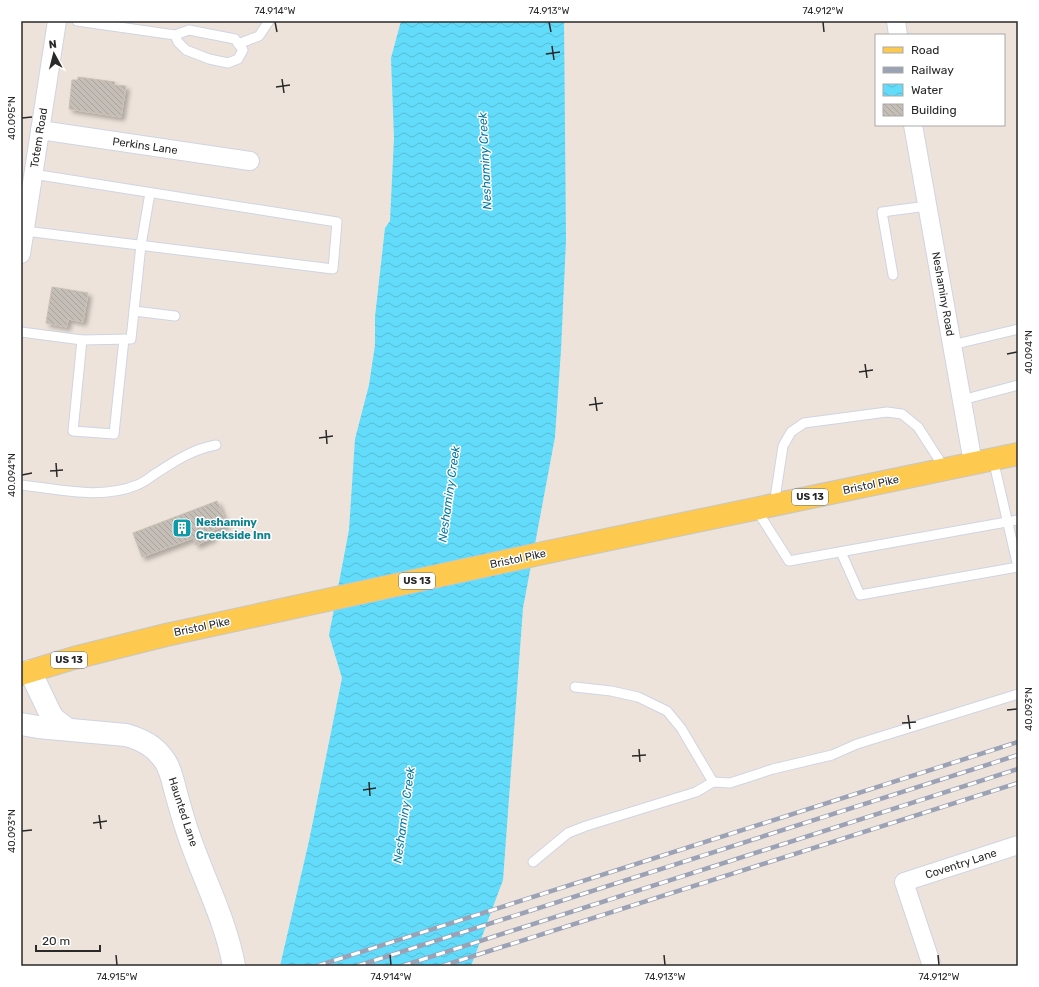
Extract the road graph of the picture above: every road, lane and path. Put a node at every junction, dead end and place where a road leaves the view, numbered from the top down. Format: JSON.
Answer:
{"nodes":[{"id":1,"x":57,"y":21,"type":"edge"},
{"id":2,"x":77,"y":21,"type":"edge"},
{"id":3,"x":269,"y":21,"type":"edge"},
{"id":4,"x":896,"y":21,"type":"edge"},
{"id":5,"x":898,"y":34,"type":"edge"},
{"id":6,"x":175,"y":35,"type":"junction"},
{"id":7,"x":238,"y":44,"type":"junction"},
{"id":8,"x":913,"y":126,"type":"edge"},
{"id":9,"x":40,"y":130,"type":"junction"},
{"id":10,"x":250,"y":161,"type":"dead end"},
{"id":11,"x":33,"y":174,"type":"junction"},
{"id":12,"x":150,"y":193,"type":"junction"},
{"id":13,"x":927,"y":206,"type":"junction"},
{"id":14,"x":25,"y":231,"type":"junction"},
{"id":15,"x":141,"y":245,"type":"junction"},
{"id":16,"x":21,"y":254,"type":"edge"},
{"id":17,"x":893,"y":275,"type":"dead end"},
{"id":18,"x":134,"y":311,"type":"junction"},
{"id":19,"x":174,"y":316,"type":"dead end"},
{"id":20,"x":1018,"y":329,"type":"edge"},
{"id":21,"x":21,"y":332,"type":"edge"},
{"id":22,"x":124,"y":339,"type":"junction"},
{"id":23,"x":82,"y":340,"type":"junction"},
{"id":24,"x":952,"y":345,"type":"junction"},
{"id":25,"x":1018,"y":385,"type":"edge"},
{"id":26,"x":962,"y":400,"type":"junction"},
{"id":27,"x":216,"y":445,"type":"dead end"},
{"id":28,"x":1018,"y":454,"type":"edge"},
{"id":29,"x":983,"y":461,"type":"junction"},
{"id":30,"x":945,"y":469,"type":"junction"},
{"id":31,"x":21,"y":485,"type":"edge"},
{"id":32,"x":765,"y":507,"type":"junction"},
{"id":33,"x":1018,"y":520,"type":"edge"},
{"id":34,"x":1007,"y":522,"type":"junction"},
{"id":35,"x":842,"y":552,"type":"junction"},
{"id":36,"x":1018,"y":567,"type":"edge"},
{"id":37,"x":25,"y":673,"type":"edge"},
{"id":38,"x":575,"y":688,"type":"dead end"},
{"id":39,"x":1018,"y":694,"type":"edge"},
{"id":40,"x":21,"y":724,"type":"edge"},
{"id":41,"x":67,"y":728,"type":"junction"},
{"id":42,"x":713,"y":782,"type":"junction"},
{"id":43,"x":1018,"y":845,"type":"edge"},
{"id":44,"x":532,"y":862,"type":"dead end"},
{"id":45,"x":234,"y":966,"type":"edge"},
{"id":46,"x":932,"y":966,"type":"edge"}],
"edges":[{"from":1,"to":9,"type":"street","name":"Totem Road"},
{"from":2,"to":6,"type":"lane"},
{"from":3,"to":7,"type":"lane"},
{"from":4,"to":5,"type":"street"},
{"from":6,"to":7,"type":"lane"},
{"from":6,"to":7,"type":"lane"},
{"from":8,"to":13,"type":"street","name":"Neshaminy Road"},
{"from":9,"to":10,"type":"street","name":"Perkins Lane"},
{"from":9,"to":11,"type":"street","name":"Totem Road"},
{"from":11,"to":12,"type":"lane"},
{"from":11,"to":14,"type":"street","name":"Totem Road"},
{"from":12,"to":15,"type":"lane"},
{"from":12,"to":15,"type":"lane"},
{"from":13,"to":17,"type":"lane"},
{"from":13,"to":24,"type":"street","name":"Neshaminy Road"},
{"from":14,"to":15,"type":"lane"},
{"from":14,"to":16,"type":"street","name":"Totem Road"},
{"from":15,"to":18,"type":"lane"},
{"from":18,"to":19,"type":"lane"},
{"from":18,"to":22,"type":"lane"},
{"from":20,"to":24,"type":"lane"},
{"from":21,"to":23,"type":"lane"},
{"from":22,"to":23,"type":"lane"},
{"from":22,"to":23,"type":"lane"},
{"from":24,"to":26,"type":"street","name":"Neshaminy Road"},
{"from":25,"to":26,"type":"lane"},
{"from":26,"to":29,"type":"street","name":"Neshaminy Road"},
{"from":27,"to":31,"type":"lane"},
{"from":28,"to":29,"type":"main road","name":"Bristol Pike","number":"US 13"},
{"from":29,"to":30,"type":"main road","name":"Bristol Pike","number":"US 13"},
{"from":29,"to":34,"type":"lane"},
{"from":30,"to":32,"type":"main road","name":"Bristol Pike","number":"US 13"},
{"from":30,"to":32,"type":"lane"},
{"from":32,"to":35,"type":"lane"},
{"from":32,"to":37,"type":"main road","name":"Bristol Pike","number":"US 13"},
{"from":33,"to":34,"type":"lane"},
{"from":34,"to":35,"type":"lane"},
{"from":34,"to":36,"type":"lane"},
{"from":35,"to":36,"type":"lane"},
{"from":37,"to":41,"type":"street"},
{"from":38,"to":42,"type":"lane"},
{"from":39,"to":42,"type":"lane"},
{"from":40,"to":41,"type":"street","name":"Haunted Lane"},
{"from":41,"to":45,"type":"street","name":"Haunted Lane"},
{"from":42,"to":44,"type":"lane"},
{"from":43,"to":46,"type":"street","name":"Coventry Lane"}]}
